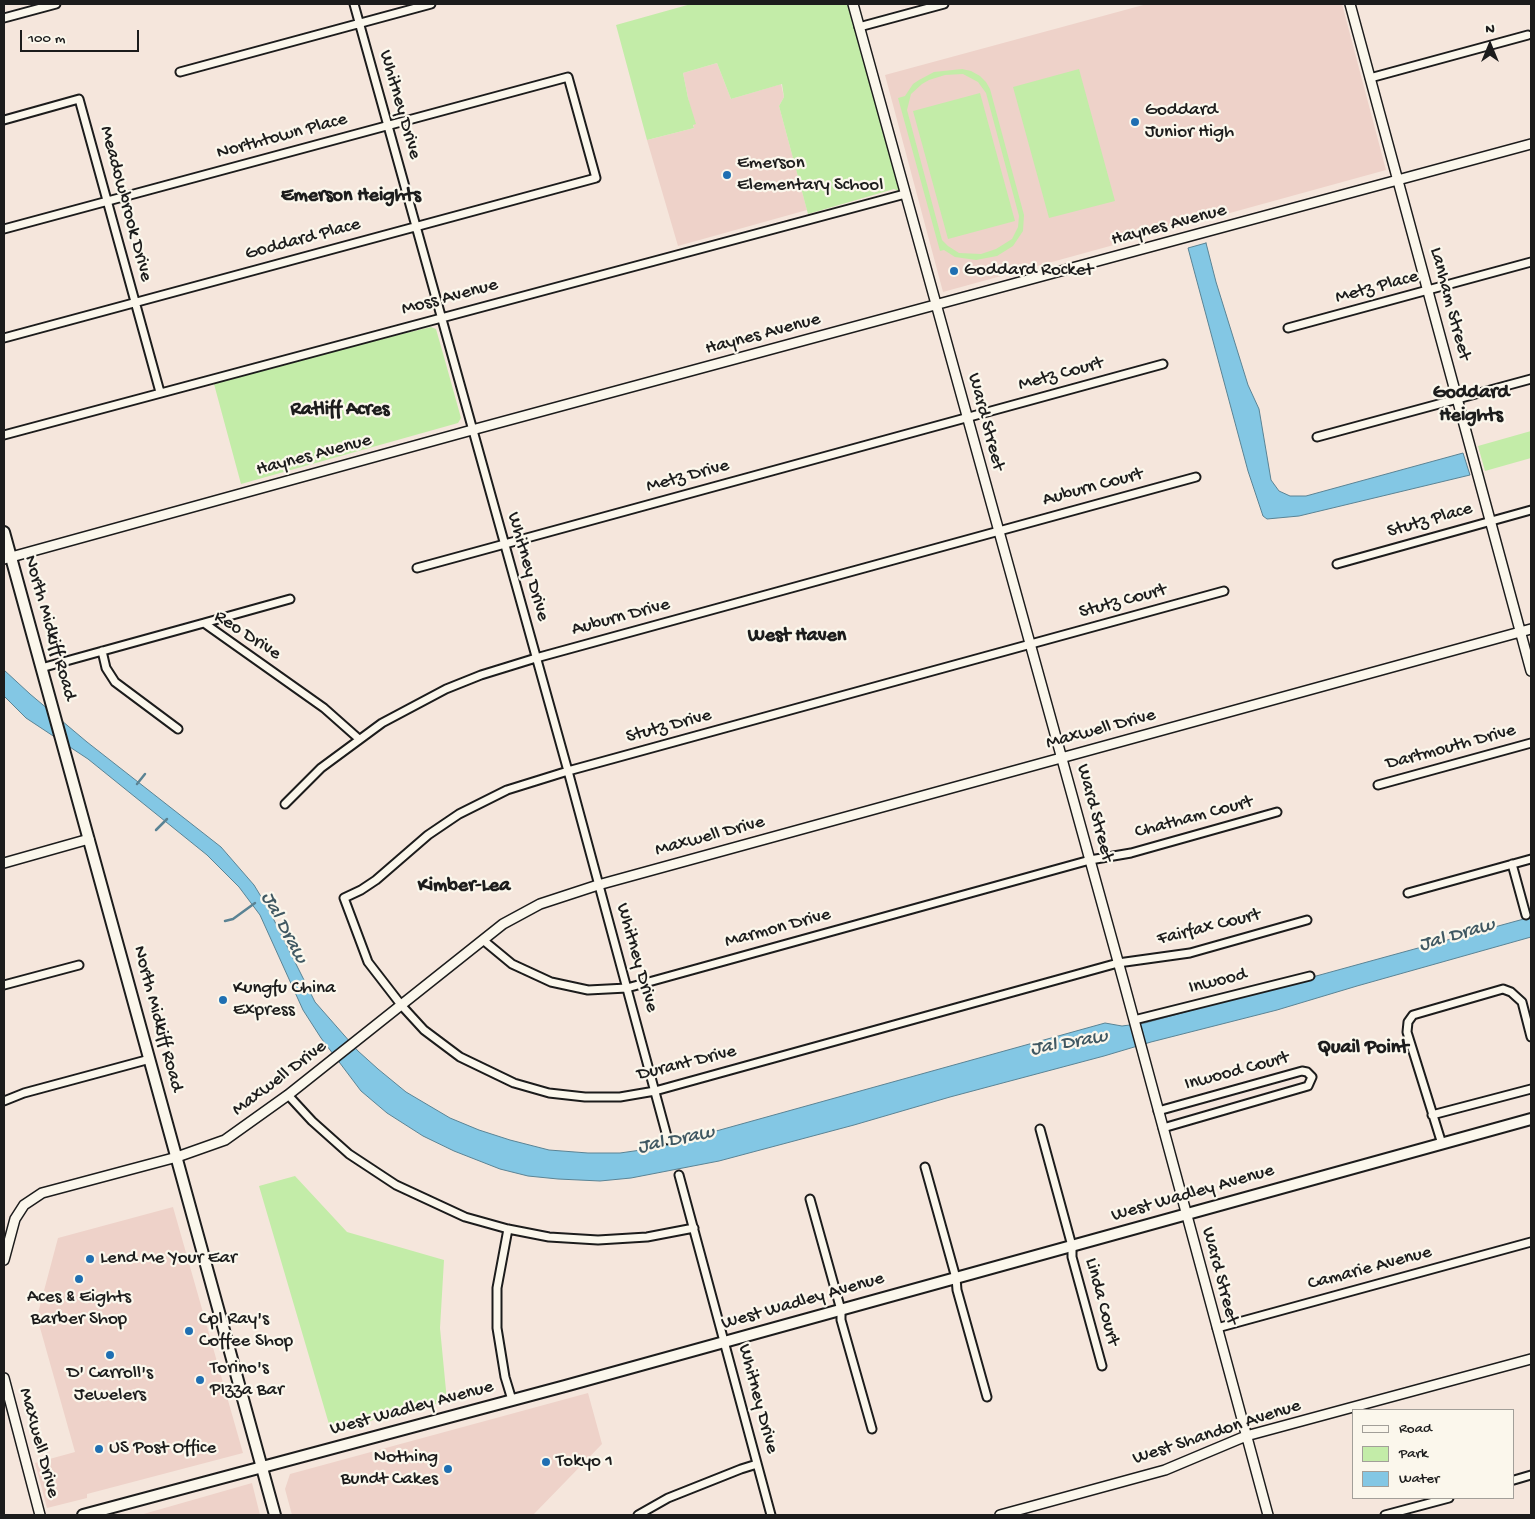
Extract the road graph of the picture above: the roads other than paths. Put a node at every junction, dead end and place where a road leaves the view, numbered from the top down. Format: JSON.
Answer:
{"nodes":[{"id":1,"x":56,"y":4,"type":"edge"},
{"id":2,"x":354,"y":4,"type":"edge"},
{"id":3,"x":431,"y":4,"type":"edge"},
{"id":4,"x":852,"y":4,"type":"edge"},
{"id":5,"x":944,"y":4,"type":"edge"},
{"id":6,"x":1350,"y":4,"type":"edge"},
{"id":7,"x":4,"y":18,"type":"edge"},
{"id":8,"x":360,"y":23,"type":"junction"},
{"id":9,"x":859,"y":27,"type":"junction"},
{"id":10,"x":1528,"y":35,"type":"dead end"},
{"id":11,"x":180,"y":72,"type":"dead end"},
{"id":12,"x":568,"y":77,"type":"joint"},
{"id":13,"x":1370,"y":78,"type":"junction"},
{"id":14,"x":4,"y":120,"type":"edge"},
{"id":15,"x":388,"y":125,"type":"junction"},
{"id":16,"x":1531,"y":144,"type":"edge"},
{"id":17,"x":1398,"y":181,"type":"junction"},
{"id":18,"x":905,"y":194,"type":"junction"},
{"id":19,"x":107,"y":201,"type":"junction"},
{"id":20,"x":416,"y":226,"type":"junction"},
{"id":21,"x":4,"y":229,"type":"edge"},
{"id":22,"x":1531,"y":262,"type":"edge"},
{"id":23,"x":1428,"y":291,"type":"junction"},
{"id":24,"x":135,"y":303,"type":"junction"},
{"id":25,"x":936,"y":306,"type":"junction"},
{"id":26,"x":442,"y":317,"type":"junction"},
{"id":27,"x":1288,"y":328,"type":"dead end"},
{"id":28,"x":4,"y":338,"type":"edge"},
{"id":29,"x":1163,"y":364,"type":"dead end"},
{"id":30,"x":1531,"y":379,"type":"edge"},
{"id":31,"x":160,"y":392,"type":"junction"},
{"id":32,"x":1458,"y":399,"type":"junction"},
{"id":33,"x":967,"y":418,"type":"junction"},
{"id":34,"x":472,"y":430,"type":"junction"},
{"id":35,"x":4,"y":435,"type":"edge"},
{"id":36,"x":1317,"y":437,"type":"dead end"},
{"id":37,"x":1196,"y":477,"type":"dead end"},
{"id":38,"x":1531,"y":510,"type":"edge"},
{"id":39,"x":1490,"y":521,"type":"junction"},
{"id":40,"x":999,"y":531,"type":"junction"},
{"id":41,"x":4,"y":532,"type":"edge"},
{"id":42,"x":504,"y":544,"type":"junction"},
{"id":43,"x":7,"y":558,"type":"edge"},
{"id":44,"x":1337,"y":564,"type":"dead end"},
{"id":45,"x":417,"y":568,"type":"dead end"},
{"id":46,"x":1224,"y":591,"type":"dead end"},
{"id":47,"x":290,"y":599,"type":"dead end"},
{"id":48,"x":204,"y":623,"type":"junction"},
{"id":49,"x":1531,"y":629,"type":"edge"},
{"id":50,"x":1521,"y":632,"type":"junction"},
{"id":51,"x":1030,"y":645,"type":"junction"},
{"id":52,"x":102,"y":651,"type":"junction"},
{"id":53,"x":536,"y":658,"type":"junction"},
{"id":54,"x":41,"y":668,"type":"junction"},
{"id":55,"x":1531,"y":671,"type":"edge"},
{"id":56,"x":178,"y":729,"type":"dead end"},
{"id":57,"x":359,"y":739,"type":"junction"},
{"id":58,"x":1531,"y":743,"type":"edge"},
{"id":59,"x":1062,"y":758,"type":"junction"},
{"id":60,"x":568,"y":771,"type":"junction"},
{"id":61,"x":1378,"y":785,"type":"dead end"},
{"id":62,"x":285,"y":804,"type":"dead end"},
{"id":63,"x":1277,"y":812,"type":"dead end"},
{"id":64,"x":89,"y":839,"type":"junction"},
{"id":65,"x":1531,"y":859,"type":"edge"},
{"id":66,"x":1090,"y":860,"type":"junction"},
{"id":67,"x":4,"y":863,"type":"edge"},
{"id":68,"x":1512,"y":864,"type":"junction"},
{"id":69,"x":598,"y":884,"type":"junction"},
{"id":70,"x":1408,"y":893,"type":"dead end"},
{"id":71,"x":344,"y":898,"type":"joint"},
{"id":72,"x":1526,"y":915,"type":"dead end"},
{"id":73,"x":1307,"y":920,"type":"dead end"},
{"id":74,"x":483,"y":940,"type":"junction"},
{"id":75,"x":1118,"y":963,"type":"junction"},
{"id":76,"x":79,"y":965,"type":"dead end"},
{"id":77,"x":1310,"y":976,"type":"dead end"},
{"id":78,"x":4,"y":985,"type":"edge"},
{"id":79,"x":627,"y":988,"type":"junction"},
{"id":80,"x":402,"y":1006,"type":"junction"},
{"id":81,"x":1134,"y":1020,"type":"junction"},
{"id":82,"x":1531,"y":1037,"type":"edge"},
{"id":83,"x":150,"y":1059,"type":"junction"},
{"id":84,"x":1531,"y":1089,"type":"edge"},
{"id":85,"x":655,"y":1090,"type":"junction"},
{"id":86,"x":288,"y":1095,"type":"junction"},
{"id":87,"x":4,"y":1101,"type":"edge"},
{"id":88,"x":1158,"y":1111,"type":"junction"},
{"id":89,"x":1432,"y":1114,"type":"junction"},
{"id":90,"x":1531,"y":1119,"type":"edge"},
{"id":91,"x":1162,"y":1128,"type":"junction"},
{"id":92,"x":1040,"y":1129,"type":"dead end"},
{"id":93,"x":668,"y":1140,"type":"dead end"},
{"id":94,"x":1442,"y":1144,"type":"junction"},
{"id":95,"x":177,"y":1157,"type":"junction"},
{"id":96,"x":925,"y":1166,"type":"dead end"},
{"id":97,"x":679,"y":1174,"type":"dead end"},
{"id":98,"x":810,"y":1199,"type":"dead end"},
{"id":99,"x":1186,"y":1214,"type":"junction"},
{"id":100,"x":694,"y":1228,"type":"junction"},
{"id":101,"x":508,"y":1229,"type":"junction"},
{"id":102,"x":1531,"y":1242,"type":"edge"},
{"id":103,"x":1072,"y":1246,"type":"junction"},
{"id":104,"x":4,"y":1260,"type":"edge"},
{"id":105,"x":956,"y":1278,"type":"junction"},
{"id":106,"x":841,"y":1310,"type":"junction"},
{"id":107,"x":1217,"y":1328,"type":"junction"},
{"id":108,"x":724,"y":1342,"type":"junction"},
{"id":109,"x":1531,"y":1359,"type":"edge"},
{"id":110,"x":1102,"y":1366,"type":"dead end"},
{"id":111,"x":4,"y":1378,"type":"edge"},
{"id":112,"x":987,"y":1398,"type":"dead end"},
{"id":113,"x":512,"y":1400,"type":"junction"},
{"id":114,"x":872,"y":1429,"type":"dead end"},
{"id":115,"x":1246,"y":1436,"type":"junction"},
{"id":116,"x":758,"y":1464,"type":"junction"},
{"id":117,"x":263,"y":1468,"type":"junction"},
{"id":118,"x":1531,"y":1475,"type":"edge"},
{"id":119,"x":1515,"y":1480,"type":"edge"},
{"id":120,"x":1445,"y":1499,"type":"edge"},
{"id":121,"x":40,"y":1515,"type":"edge"},
{"id":122,"x":83,"y":1515,"type":"edge"},
{"id":123,"x":275,"y":1515,"type":"edge"},
{"id":124,"x":638,"y":1515,"type":"edge"},
{"id":125,"x":771,"y":1515,"type":"edge"},
{"id":126,"x":1000,"y":1515,"type":"edge"},
{"id":127,"x":1268,"y":1515,"type":"edge"},
{"id":128,"x":1385,"y":1515,"type":"edge"}],
"edges":[{"from":1,"to":7,"type":"street"},
{"from":2,"to":8,"type":"street","name":"Whitney Drive"},
{"from":3,"to":8,"type":"street"},
{"from":4,"to":9,"type":"street","name":"Ward Street"},
{"from":5,"to":9,"type":"street"},
{"from":6,"to":13,"type":"street","name":"Lanham Street"},
{"from":8,"to":11,"type":"street"},
{"from":8,"to":15,"type":"street","name":"Whitney Drive"},
{"from":9,"to":18,"type":"street","name":"Ward Street"},
{"from":10,"to":13,"type":"street"},
{"from":12,"to":15,"type":"street","name":"Northtown Place"},
{"from":12,"to":20,"type":"street","name":"Goddard Place"},
{"from":13,"to":17,"type":"street","name":"Lanham Street"},
{"from":14,"to":19,"type":"street","name":"Meadowbrook Drive"},
{"from":15,"to":19,"type":"street","name":"Northtown Place"},
{"from":15,"to":20,"type":"street","name":"Whitney Drive"},
{"from":16,"to":17,"type":"street","name":"Haynes Avenue"},
{"from":17,"to":23,"type":"street","name":"Lanham Street"},
{"from":17,"to":25,"type":"street","name":"Haynes Avenue"},
{"from":18,"to":25,"type":"street","name":"Ward Street"},
{"from":18,"to":26,"type":"street","name":"Moss Avenue"},
{"from":19,"to":21,"type":"street","name":"Northtown Place"},
{"from":19,"to":24,"type":"street","name":"Meadowbrook Drive"},
{"from":20,"to":24,"type":"street","name":"Goddard Place"},
{"from":20,"to":26,"type":"street","name":"Whitney Drive"},
{"from":22,"to":23,"type":"street","name":"Metz Place"},
{"from":23,"to":27,"type":"street","name":"Metz Place"},
{"from":23,"to":32,"type":"street","name":"Lanham Street"},
{"from":24,"to":28,"type":"street","name":"Goddard Place"},
{"from":24,"to":31,"type":"street","name":"Meadowbrook Drive"},
{"from":25,"to":33,"type":"street","name":"Ward Street"},
{"from":25,"to":34,"type":"street","name":"Haynes Avenue"},
{"from":26,"to":31,"type":"street","name":"Moss Avenue"},
{"from":26,"to":34,"type":"street","name":"Whitney Drive"},
{"from":29,"to":33,"type":"street","name":"Metz Court"},
{"from":30,"to":32,"type":"street"},
{"from":31,"to":35,"type":"street","name":"Moss Avenue"},
{"from":32,"to":36,"type":"street"},
{"from":32,"to":39,"type":"street","name":"Lanham Street"},
{"from":33,"to":40,"type":"street","name":"Ward Street"},
{"from":33,"to":42,"type":"street","name":"Metz Drive"},
{"from":34,"to":42,"type":"street","name":"Whitney Drive"},
{"from":34,"to":43,"type":"street","name":"Haynes Avenue"},
{"from":37,"to":40,"type":"street","name":"Auburn Court"},
{"from":38,"to":39,"type":"street","name":"Stutz Place"},
{"from":39,"to":44,"type":"street","name":"Stutz Place"},
{"from":39,"to":50,"type":"street","name":"Lanham Street"},
{"from":40,"to":51,"type":"street","name":"Ward Street"},
{"from":40,"to":53,"type":"street","name":"Auburn Drive"},
{"from":41,"to":43,"type":"main road","name":"North Midkiff Road"},
{"from":42,"to":45,"type":"street","name":"Metz Drive"},
{"from":42,"to":53,"type":"street","name":"Whitney Drive"},
{"from":43,"to":54,"type":"main road","name":"North Midkiff Road"},
{"from":46,"to":51,"type":"street","name":"Stutz Court"},
{"from":47,"to":48,"type":"street"},
{"from":48,"to":52,"type":"street","name":"Reo Drive"},
{"from":48,"to":57,"type":"street","name":"Reo Drive"},
{"from":49,"to":50,"type":"street","name":"Maxwell Drive"},
{"from":50,"to":55,"type":"street","name":"Lanham Street"},
{"from":50,"to":59,"type":"street","name":"Maxwell Drive"},
{"from":51,"to":59,"type":"street","name":"Ward Street"},
{"from":51,"to":60,"type":"street","name":"Stutz Drive"},
{"from":52,"to":54,"type":"street","name":"Reo Drive"},
{"from":52,"to":56,"type":"street"},
{"from":53,"to":57,"type":"street","name":"Auburn Drive"},
{"from":53,"to":60,"type":"street","name":"Whitney Drive"},
{"from":54,"to":64,"type":"main road","name":"North Midkiff Road"},
{"from":57,"to":62,"type":"street","name":"Auburn Drive"},
{"from":58,"to":61,"type":"street","name":"Dartmouth Drive"},
{"from":59,"to":66,"type":"street","name":"Ward Street"},
{"from":59,"to":69,"type":"street","name":"Maxwell Drive"},
{"from":60,"to":69,"type":"street","name":"Whitney Drive"},
{"from":60,"to":71,"type":"street","name":"Stutz Drive"},
{"from":63,"to":66,"type":"street","name":"Chatham Court"},
{"from":64,"to":67,"type":"street"},
{"from":64,"to":83,"type":"main road","name":"North Midkiff Road"},
{"from":65,"to":68,"type":"street"},
{"from":66,"to":75,"type":"street","name":"Ward Street"},
{"from":66,"to":79,"type":"street","name":"Marmon Drive"},
{"from":68,"to":70,"type":"street"},
{"from":68,"to":72,"type":"street"},
{"from":69,"to":74,"type":"street","name":"Maxwell Drive"},
{"from":69,"to":79,"type":"street","name":"Whitney Drive"},
{"from":71,"to":80,"type":"street","name":"Durant Drive"},
{"from":73,"to":75,"type":"street","name":"Fairfax Court"},
{"from":74,"to":79,"type":"street","name":"Marmon Drive"},
{"from":74,"to":80,"type":"street","name":"Maxwell Drive"},
{"from":75,"to":81,"type":"street","name":"Ward Street"},
{"from":75,"to":85,"type":"street","name":"Durant Drive"},
{"from":76,"to":78,"type":"street"},
{"from":77,"to":81,"type":"street","name":"Inwood"},
{"from":79,"to":85,"type":"street","name":"Whitney Drive"},
{"from":80,"to":85,"type":"street","name":"Durant Drive"},
{"from":80,"to":86,"type":"street","name":"Maxwell Drive"},
{"from":81,"to":88,"type":"street","name":"Ward Street"},
{"from":82,"to":89,"type":"street"},
{"from":83,"to":87,"type":"street"},
{"from":83,"to":95,"type":"main road","name":"North Midkiff Road"},
{"from":84,"to":89,"type":"street"},
{"from":85,"to":93,"type":"street","name":"Whitney Drive"},
{"from":86,"to":95,"type":"street","name":"Maxwell Drive"},
{"from":86,"to":101,"type":"street"},
{"from":88,"to":91,"type":"street","name":"Ward Street"},
{"from":88,"to":91,"type":"street","name":"Inwood Court"},
{"from":89,"to":94,"type":"street"},
{"from":90,"to":94,"type":"main road","name":"West Wadley Avenue"},
{"from":91,"to":99,"type":"street","name":"Ward Street"},
{"from":92,"to":103,"type":"street","name":"Linda Court"},
{"from":94,"to":99,"type":"main road","name":"West Wadley Avenue"},
{"from":95,"to":104,"type":"street","name":"Maxwell Drive"},
{"from":95,"to":117,"type":"main road","name":"North Midkiff Road"},
{"from":96,"to":105,"type":"street"},
{"from":97,"to":100,"type":"street","name":"Whitney Drive"},
{"from":98,"to":106,"type":"street"},
{"from":99,"to":103,"type":"main road","name":"West Wadley Avenue"},
{"from":99,"to":107,"type":"street","name":"Ward Street"},
{"from":100,"to":101,"type":"street"},
{"from":100,"to":108,"type":"street","name":"Whitney Drive"},
{"from":101,"to":113,"type":"street"},
{"from":102,"to":107,"type":"street","name":"Camarie Avenue"},
{"from":103,"to":105,"type":"main road","name":"West Wadley Avenue"},
{"from":103,"to":110,"type":"street","name":"Linda Court"},
{"from":105,"to":106,"type":"main road","name":"West Wadley Avenue"},
{"from":105,"to":112,"type":"street"},
{"from":106,"to":108,"type":"main road","name":"West Wadley Avenue"},
{"from":106,"to":114,"type":"street"},
{"from":107,"to":115,"type":"street","name":"Ward Street"},
{"from":108,"to":113,"type":"main road","name":"West Wadley Avenue"},
{"from":108,"to":116,"type":"street","name":"Whitney Drive"},
{"from":109,"to":115,"type":"street","name":"West Shandon Avenue"},
{"from":111,"to":121,"type":"street","name":"Maxwell Drive"},
{"from":113,"to":117,"type":"main road","name":"West Wadley Avenue"},
{"from":115,"to":126,"type":"street","name":"West Shandon Avenue"},
{"from":115,"to":127,"type":"street","name":"Ward Street"},
{"from":116,"to":124,"type":"street"},
{"from":116,"to":125,"type":"street","name":"Whitney Drive"},
{"from":117,"to":122,"type":"main road","name":"West Wadley Avenue"},
{"from":117,"to":123,"type":"main road","name":"North Midkiff Road"},
{"from":118,"to":119,"type":"street"},
{"from":120,"to":128,"type":"street"}]}
